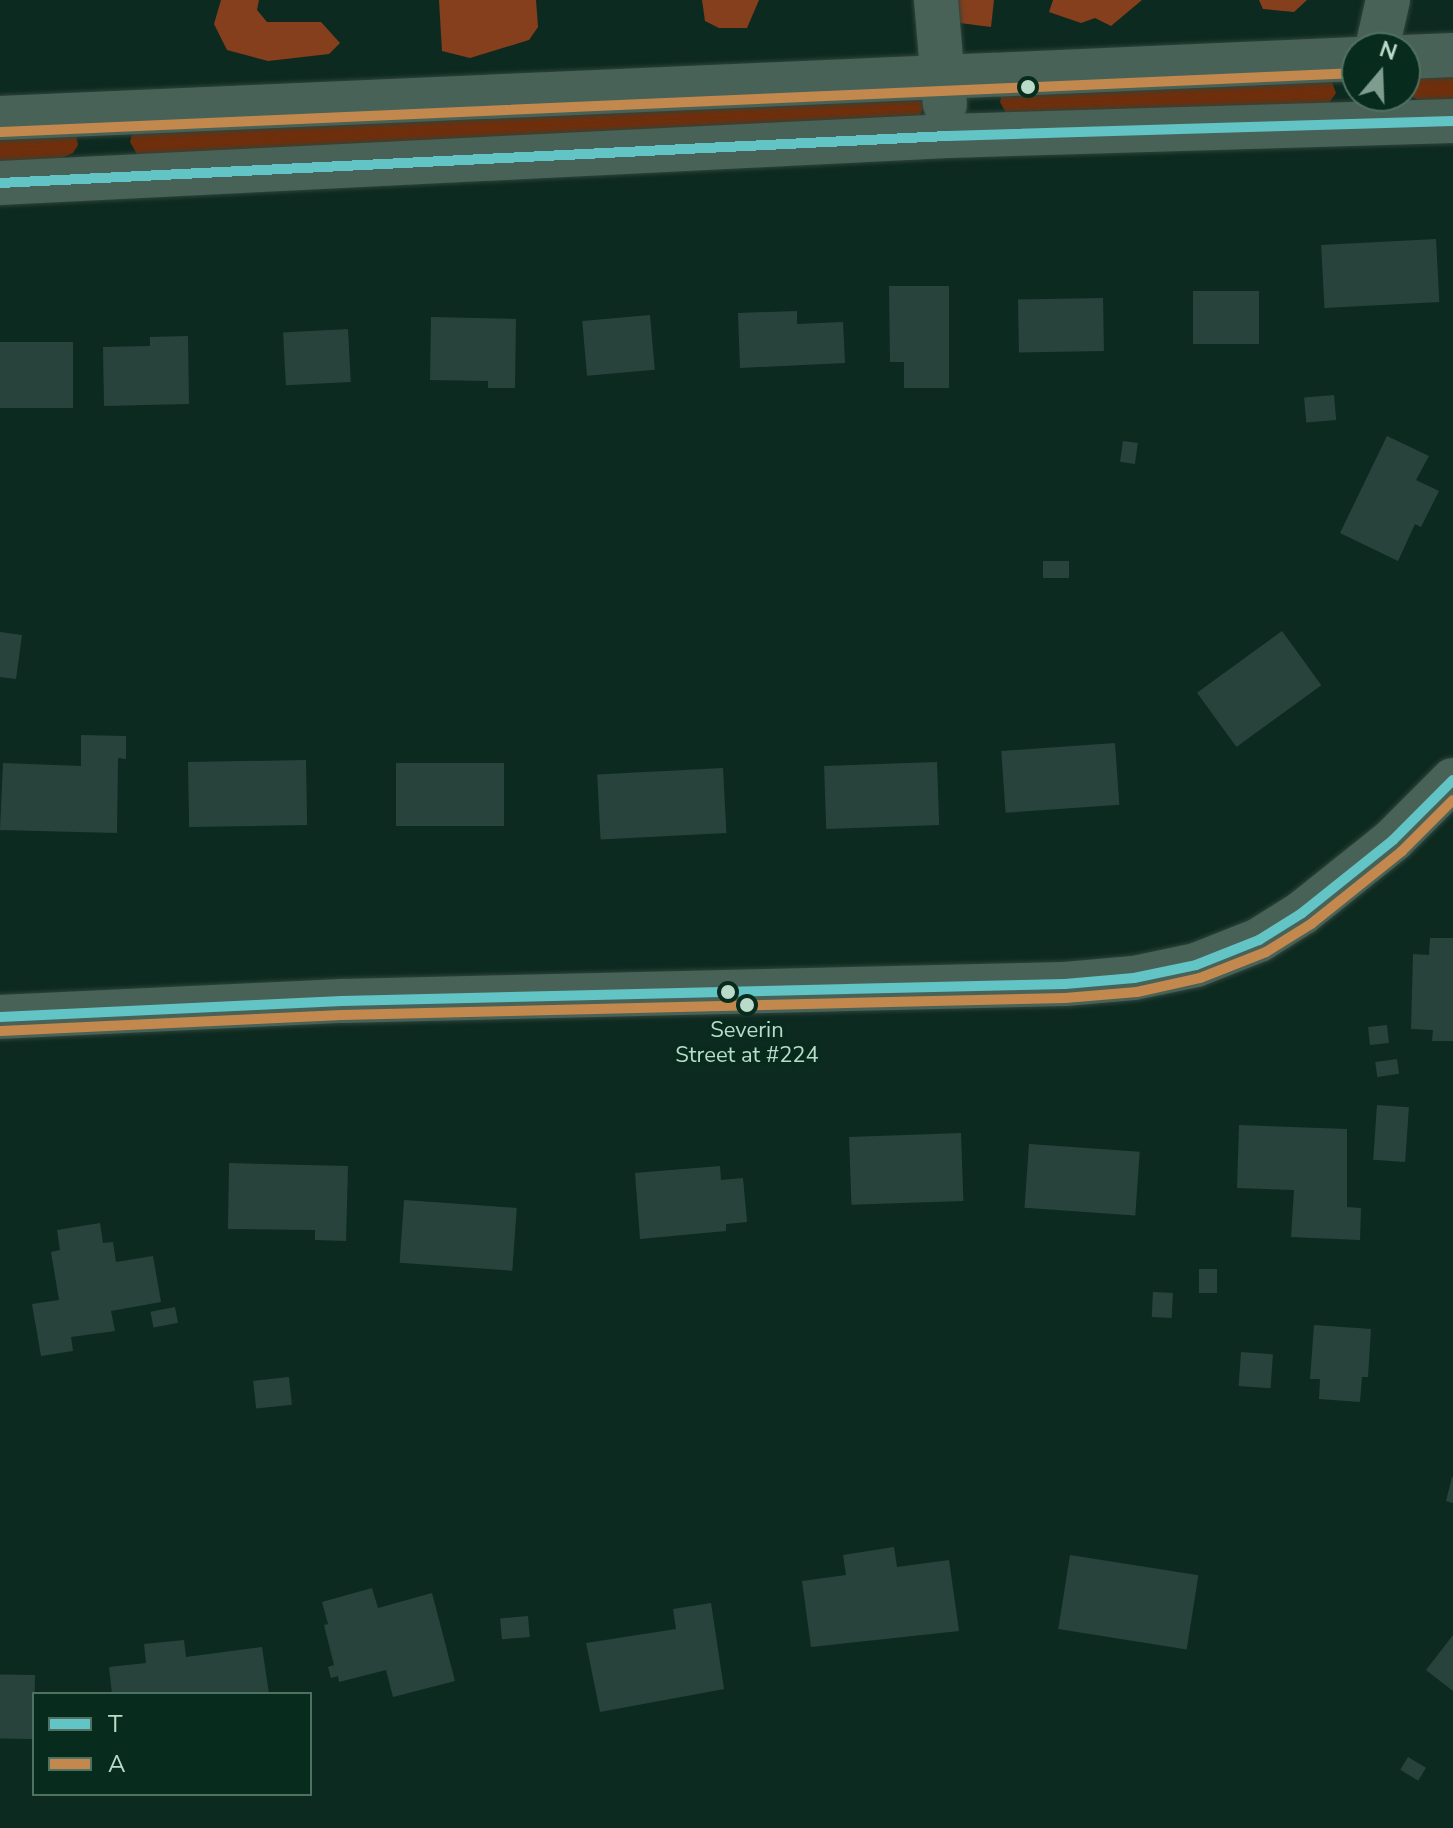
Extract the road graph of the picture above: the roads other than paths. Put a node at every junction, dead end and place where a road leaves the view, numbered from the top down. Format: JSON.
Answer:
{"nodes":[{"id":1,"x":936,"y":0,"type":"edge"},
{"id":2,"x":1388,"y":0,"type":"edge"},
{"id":3,"x":1381,"y":32,"type":"edge"},
{"id":4,"x":1453,"y":55,"type":"edge"},
{"id":5,"x":1421,"y":56,"type":"edge"},
{"id":6,"x":1341,"y":60,"type":"edge"},
{"id":7,"x":943,"y":78,"type":"junction"},
{"id":8,"x":1343,"y":112,"type":"edge"},
{"id":9,"x":1390,"y":112,"type":"edge"},
{"id":10,"x":103,"y":114,"type":"junction"},
{"id":11,"x":0,"y":118,"type":"edge"},
{"id":12,"x":1453,"y":121,"type":"edge"},
{"id":13,"x":948,"y":136,"type":"junction"},
{"id":14,"x":105,"y":178,"type":"junction"},
{"id":15,"x":0,"y":183,"type":"edge"},
{"id":16,"x":1453,"y":780,"type":"edge"},
{"id":17,"x":0,"y":1017,"type":"edge"}],
"edges":[{"from":1,"to":7,"type":"street"},
{"from":2,"to":3,"type":"street"},
{"from":4,"to":5,"type":"street"},
{"from":6,"to":7,"type":"street"},
{"from":7,"to":10,"type":"street"},
{"from":7,"to":13,"type":"street"},
{"from":8,"to":13,"type":"street"},
{"from":9,"to":12,"type":"street"},
{"from":10,"to":11,"type":"street"},
{"from":10,"to":14,"type":"street"},
{"from":13,"to":14,"type":"street"},
{"from":14,"to":15,"type":"street"},
{"from":16,"to":17,"type":"street"}]}
